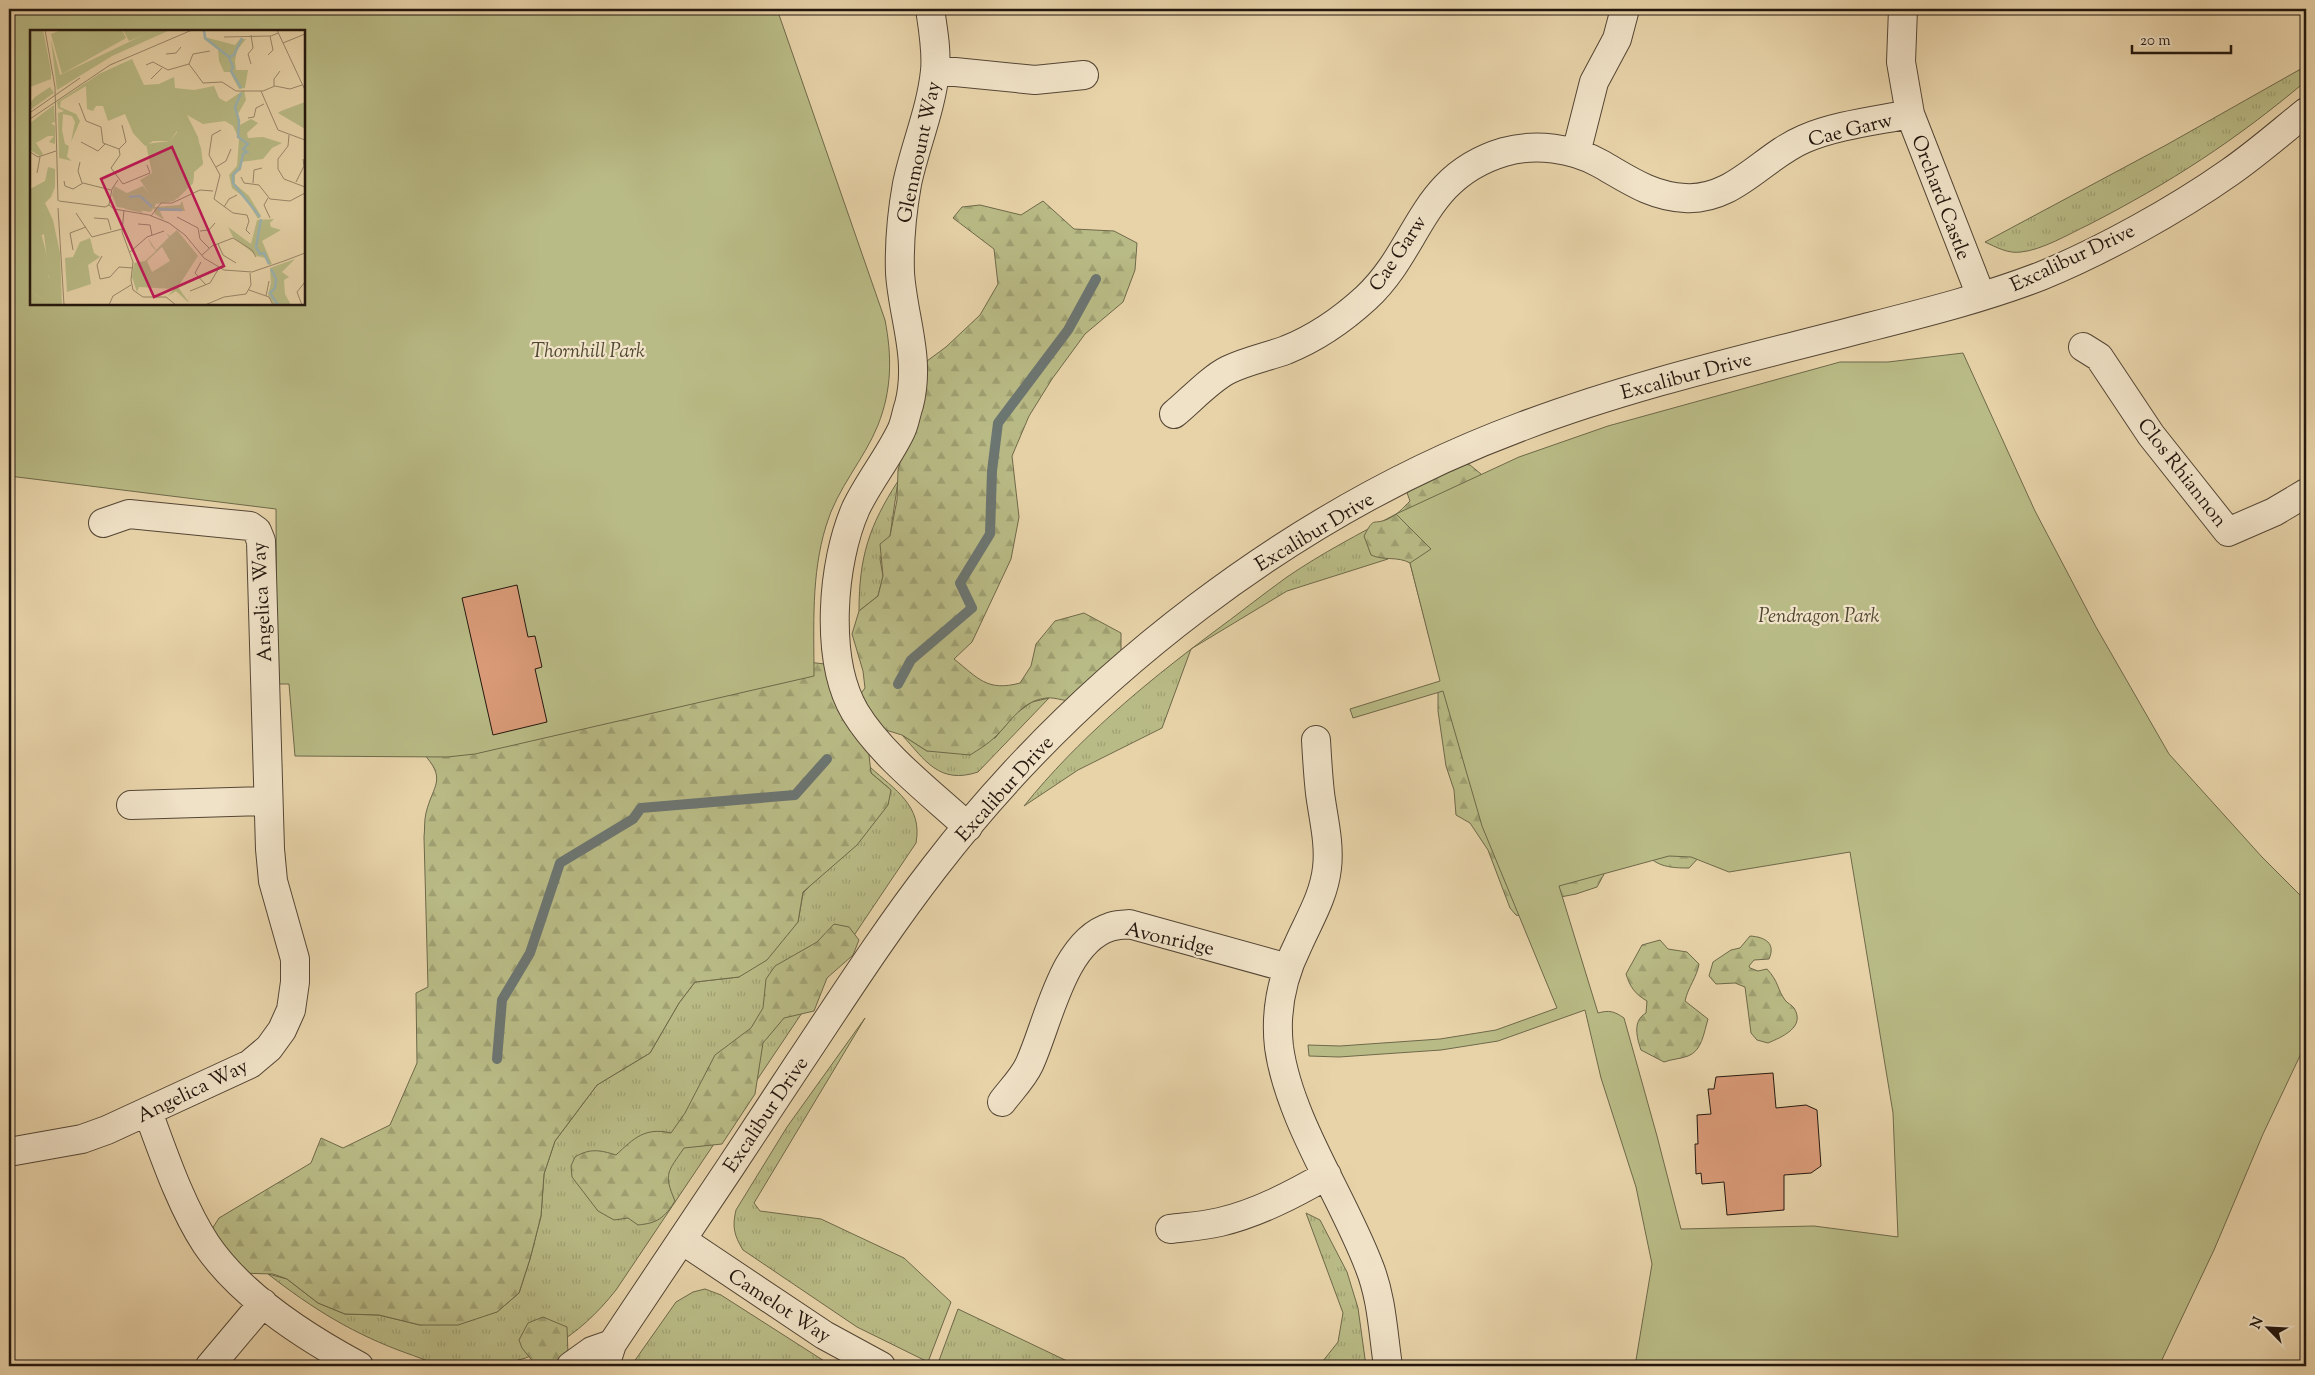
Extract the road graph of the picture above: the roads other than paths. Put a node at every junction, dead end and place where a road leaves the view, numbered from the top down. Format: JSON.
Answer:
{"nodes":[{"id":1,"x":930,"y":9,"type":"edge"},
{"id":2,"x":1625,"y":9,"type":"edge"},
{"id":3,"x":1903,"y":9,"type":"edge"},
{"id":4,"x":935,"y":70,"type":"junction"},
{"id":5,"x":1084,"y":75,"type":"dead end"},
{"id":6,"x":2306,"y":112,"type":"edge"},
{"id":7,"x":1910,"y":114,"type":"junction"},
{"id":8,"x":1576,"y":153,"type":"junction"},
{"id":9,"x":1981,"y":296,"type":"junction"},
{"id":10,"x":2083,"y":347,"type":"dead end"},
{"id":11,"x":1174,"y":414,"type":"dead end"},
{"id":12,"x":2306,"y":493,"type":"edge"},
{"id":13,"x":103,"y":523,"type":"dead end"},
{"id":14,"x":1316,"y":740,"type":"dead end"},
{"id":15,"x":268,"y":801,"type":"junction"},
{"id":16,"x":131,"y":805,"type":"dead end"},
{"id":17,"x":968,"y":827,"type":"junction"},
{"id":18,"x":1288,"y":968,"type":"junction"},
{"id":19,"x":1002,"y":1102,"type":"dead end"},
{"id":20,"x":148,"y":1112,"type":"junction"},
{"id":21,"x":9,"y":1152,"type":"edge"},
{"id":22,"x":1327,"y":1175,"type":"junction"},
{"id":23,"x":1170,"y":1229,"type":"dead end"},
{"id":24,"x":682,"y":1240,"type":"junction"},
{"id":25,"x":263,"y":1303,"type":"junction"},
{"id":26,"x":608,"y":1355,"type":"edge"},
{"id":27,"x":210,"y":1366,"type":"edge"},
{"id":28,"x":359,"y":1366,"type":"edge"},
{"id":29,"x":571,"y":1366,"type":"edge"},
{"id":30,"x":881,"y":1366,"type":"edge"},
{"id":31,"x":1388,"y":1366,"type":"edge"}],
"edges":[{"from":1,"to":4,"type":"street","name":"Glenmount Way"},
{"from":2,"to":8,"type":"street"},
{"from":3,"to":7,"type":"street","name":"Orchard Castle"},
{"from":4,"to":5,"type":"street","name":"Glenmount Way"},
{"from":4,"to":17,"type":"street","name":"Glenmount Way"},
{"from":6,"to":9,"type":"street","name":"Excalibur Drive"},
{"from":7,"to":8,"type":"street","name":"Cae Garw"},
{"from":7,"to":9,"type":"street","name":"Orchard Castle"},
{"from":8,"to":11,"type":"street","name":"Cae Garw"},
{"from":9,"to":17,"type":"street","name":"Excalibur Drive"},
{"from":10,"to":12,"type":"street","name":"Clos Rhiannon"},
{"from":13,"to":15,"type":"street","name":"Angelica Way"},
{"from":14,"to":18,"type":"street"},
{"from":15,"to":16,"type":"street"},
{"from":15,"to":20,"type":"street","name":"Angelica Way"},
{"from":17,"to":24,"type":"street","name":"Excalibur Drive"},
{"from":18,"to":19,"type":"street","name":"Avonridge"},
{"from":18,"to":22,"type":"street"},
{"from":20,"to":21,"type":"street","name":"Angelica Way"},
{"from":20,"to":25,"type":"street"},
{"from":22,"to":23,"type":"street"},
{"from":22,"to":31,"type":"street"},
{"from":24,"to":26,"type":"street","name":"Excalibur Drive"},
{"from":24,"to":30,"type":"street","name":"Camelot Way"},
{"from":25,"to":27,"type":"street"},
{"from":25,"to":28,"type":"street"},
{"from":26,"to":29,"type":"street","name":"Excalibur Drive"}]}
